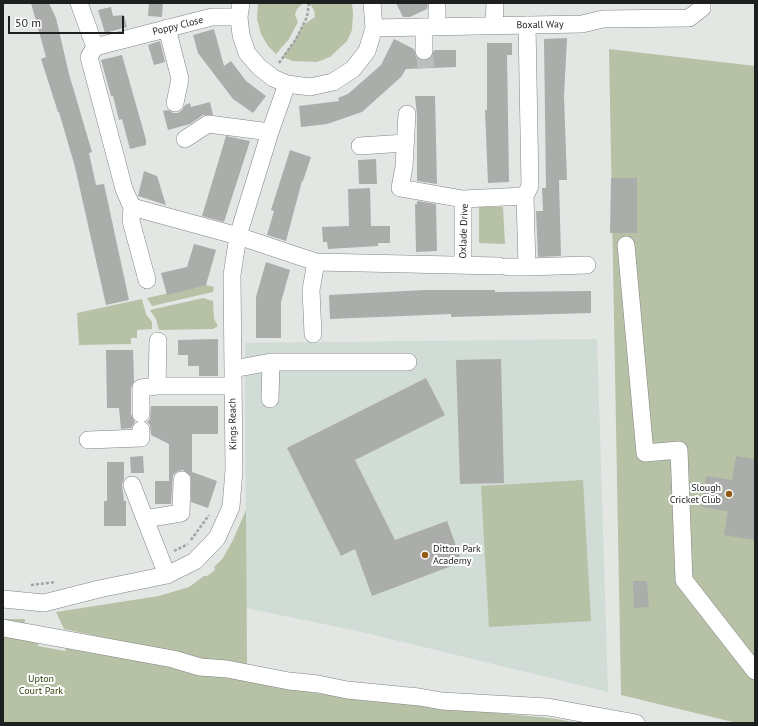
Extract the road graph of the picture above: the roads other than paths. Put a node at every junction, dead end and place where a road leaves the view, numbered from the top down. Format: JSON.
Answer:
{"nodes":[{"id":1,"x":79,"y":3,"type":"edge"},
{"id":2,"x":372,"y":3,"type":"edge"},
{"id":3,"x":494,"y":3,"type":"edge"},
{"id":4,"x":702,"y":5,"type":"edge"},
{"id":5,"x":437,"y":8,"type":"dead end"},
{"id":6,"x":240,"y":10,"type":"edge"},
{"id":7,"x":494,"y":25,"type":"junction"},
{"id":8,"x":527,"y":25,"type":"junction"},
{"id":9,"x":430,"y":27,"type":"junction"},
{"id":10,"x":168,"y":28,"type":"junction"},
{"id":11,"x":374,"y":28,"type":"junction"},
{"id":12,"x":95,"y":47,"type":"junction"},
{"id":13,"x":424,"y":51,"type":"tunnel mouth"},
{"id":14,"x":280,"y":81,"type":"junction"},
{"id":15,"x":175,"y":102,"type":"dead end"},
{"id":16,"x":407,"y":114,"type":"dead end"},
{"id":17,"x":270,"y":132,"type":"junction"},
{"id":18,"x":185,"y":139,"type":"dead end"},
{"id":19,"x":405,"y":143,"type":"junction"},
{"id":20,"x":360,"y":146,"type":"dead end"},
{"id":21,"x":525,"y":196,"type":"junction"},
{"id":22,"x":463,"y":199,"type":"junction"},
{"id":23,"x":132,"y":207,"type":"junction"},
{"id":24,"x":238,"y":236,"type":"junction"},
{"id":25,"x":626,"y":245,"type":"dead end"},
{"id":26,"x":316,"y":262,"type":"junction"},
{"id":27,"x":463,"y":265,"type":"junction"},
{"id":28,"x":587,"y":265,"type":"dead end"},
{"id":29,"x":527,"y":267,"type":"junction"},
{"id":30,"x":147,"y":280,"type":"dead end"},
{"id":31,"x":313,"y":334,"type":"dead end"},
{"id":32,"x":158,"y":341,"type":"dead end"},
{"id":33,"x":271,"y":362,"type":"junction"},
{"id":34,"x":408,"y":362,"type":"dead end"},
{"id":35,"x":233,"y":369,"type":"junction"},
{"id":36,"x":157,"y":386,"type":"junction"},
{"id":37,"x":232,"y":386,"type":"junction"},
{"id":38,"x":270,"y":399,"type":"dead end"},
{"id":39,"x":88,"y":440,"type":"dead end"},
{"id":40,"x":182,"y":480,"type":"dead end"},
{"id":41,"x":132,"y":485,"type":"dead end"},
{"id":42,"x":145,"y":519,"type":"junction"},
{"id":43,"x":167,"y":575,"type":"junction"},
{"id":44,"x":3,"y":599,"type":"edge"},
{"id":45,"x":3,"y":628,"type":"edge"},
{"id":46,"x":755,"y":671,"type":"edge"},
{"id":47,"x":636,"y":723,"type":"edge"}],
"edges":[{"from":1,"to":12,"type":"street"},
{"from":2,"to":11,"type":"street"},
{"from":3,"to":7,"type":"street"},
{"from":4,"to":8,"type":"street","name":"Boxall Way"},
{"from":5,"to":9,"type":"street"},
{"from":6,"to":10,"type":"street","name":"Poppy Close"},
{"from":6,"to":14,"type":"street"},
{"from":7,"to":8,"type":"street","name":"Boxall Way"},
{"from":7,"to":9,"type":"street","name":"Boxall Way"},
{"from":8,"to":21,"type":"street"},
{"from":9,"to":11,"type":"street","name":"Boxall Way"},
{"from":9,"to":13,"type":"street"},
{"from":10,"to":12,"type":"street","name":"Poppy Close"},
{"from":10,"to":15,"type":"street"},
{"from":11,"to":14,"type":"street"},
{"from":12,"to":23,"type":"street"},
{"from":14,"to":17,"type":"street","name":"Kings Reach"},
{"from":16,"to":19,"type":"street"},
{"from":17,"to":18,"type":"street"},
{"from":17,"to":24,"type":"street","name":"Kings Reach"},
{"from":19,"to":20,"type":"street"},
{"from":19,"to":22,"type":"street"},
{"from":21,"to":22,"type":"street","name":"Oxlade Drive"},
{"from":21,"to":29,"type":"street"},
{"from":22,"to":27,"type":"street","name":"Oxlade Drive"},
{"from":23,"to":24,"type":"street","name":"Oxlade Drive"},
{"from":23,"to":30,"type":"street"},
{"from":24,"to":26,"type":"street","name":"Oxlade Drive"},
{"from":24,"to":35,"type":"street","name":"Kings Reach"},
{"from":25,"to":46,"type":"street"},
{"from":26,"to":27,"type":"street","name":"Oxlade Drive"},
{"from":26,"to":31,"type":"street"},
{"from":27,"to":29,"type":"street"},
{"from":28,"to":29,"type":"street"},
{"from":32,"to":36,"type":"street"},
{"from":33,"to":34,"type":"street"},
{"from":33,"to":35,"type":"street"},
{"from":33,"to":38,"type":"street"},
{"from":35,"to":37,"type":"street","name":"Kings Reach"},
{"from":36,"to":37,"type":"street"},
{"from":36,"to":39,"type":"street"},
{"from":37,"to":43,"type":"street","name":"Kings Reach"},
{"from":40,"to":42,"type":"street"},
{"from":41,"to":42,"type":"street"},
{"from":42,"to":43,"type":"street"},
{"from":43,"to":44,"type":"street","name":"Kings Reach"},
{"from":45,"to":47,"type":"street"}]}
